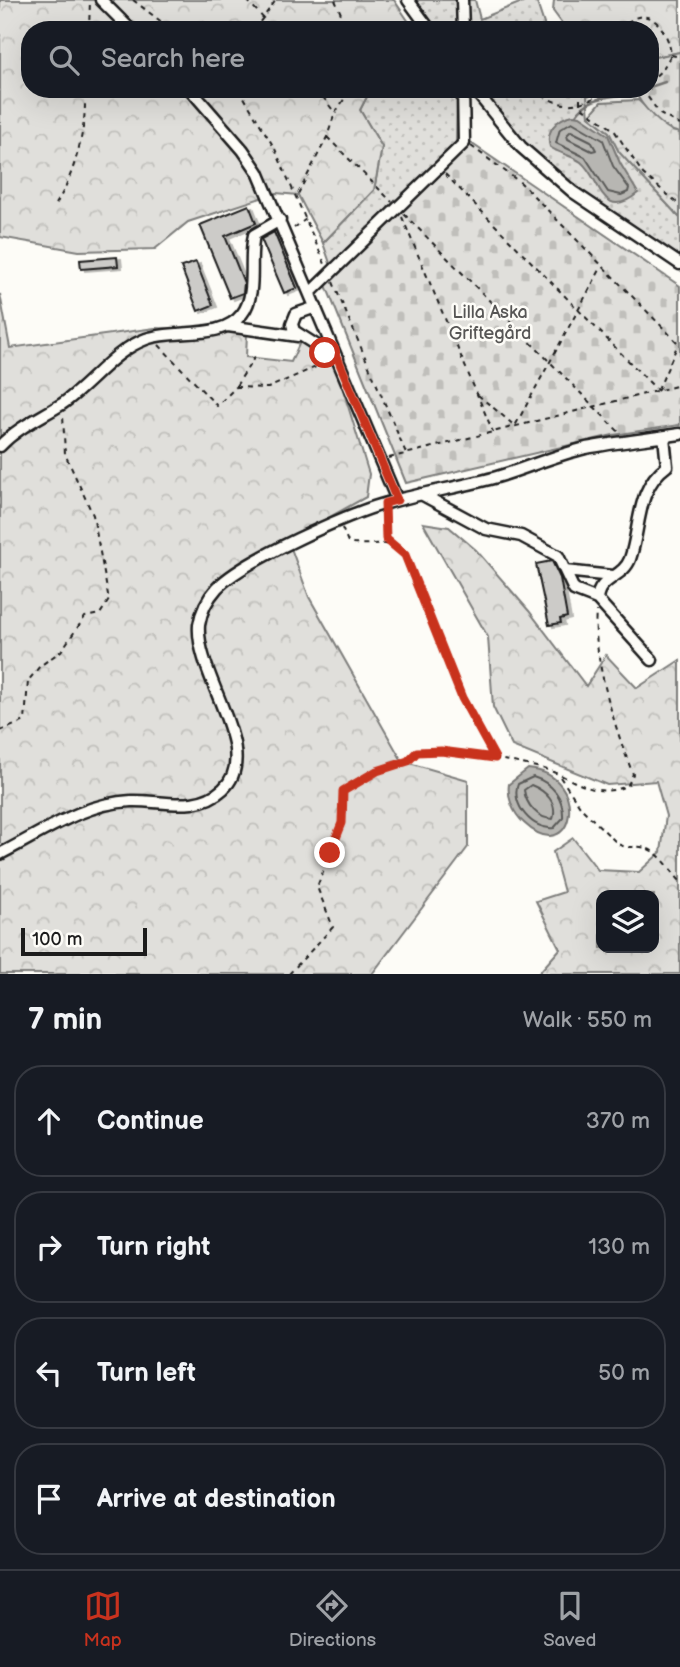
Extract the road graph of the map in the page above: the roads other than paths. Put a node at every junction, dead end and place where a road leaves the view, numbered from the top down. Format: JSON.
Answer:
{"nodes":[{"id":1,"x":101,"y":0,"type":"edge"},
{"id":2,"x":408,"y":0,"type":"edge"},
{"id":3,"x":462,"y":0,"type":"edge"},
{"id":4,"x":122,"y":21,"type":"edge"},
{"id":5,"x":423,"y":21,"type":"edge"},
{"id":6,"x":463,"y":21,"type":"edge"},
{"id":7,"x":198,"y":98,"type":"edge"},
{"id":8,"x":463,"y":98,"type":"edge"},
{"id":9,"x":481,"y":98,"type":"edge"},
{"id":10,"x":280,"y":220,"type":"junction"},
{"id":11,"x":680,"y":264,"type":"edge"},
{"id":12,"x":310,"y":293,"type":"junction"},
{"id":13,"x":316,"y":307,"type":"junction"},
{"id":14,"x":228,"y":326,"type":"junction"},
{"id":15,"x":298,"y":336,"type":"junction"},
{"id":16,"x":339,"y":361,"type":"junction"},
{"id":17,"x":680,"y":434,"type":"edge"},
{"id":18,"x":664,"y":437,"type":"junction"},
{"id":19,"x":0,"y":446,"type":"edge"},
{"id":20,"x":421,"y":494,"type":"junction"},
{"id":21,"x":397,"y":500,"type":"junction"},
{"id":22,"x":565,"y":571,"type":"junction"},
{"id":23,"x":612,"y":576,"type":"junction"},
{"id":24,"x":597,"y":599,"type":"junction"},
{"id":25,"x":652,"y":660,"type":"dead end"},
{"id":26,"x":0,"y":854,"type":"edge"}],
"edges":[{"from":1,"to":4,"type":"street"},
{"from":2,"to":5,"type":"street"},
{"from":3,"to":6,"type":"street"},
{"from":7,"to":10,"type":"street"},
{"from":8,"to":12,"type":"street"},
{"from":9,"to":11,"type":"street"},
{"from":10,"to":12,"type":"street"},
{"from":10,"to":14,"type":"street"},
{"from":12,"to":13,"type":"street"},
{"from":13,"to":15,"type":"street"},
{"from":13,"to":16,"type":"street"},
{"from":14,"to":15,"type":"street"},
{"from":14,"to":19,"type":"street"},
{"from":15,"to":16,"type":"street"},
{"from":16,"to":21,"type":"street"},
{"from":17,"to":18,"type":"street"},
{"from":18,"to":20,"type":"street"},
{"from":18,"to":23,"type":"street"},
{"from":20,"to":21,"type":"street"},
{"from":20,"to":22,"type":"street"},
{"from":21,"to":26,"type":"street"},
{"from":22,"to":23,"type":"street"},
{"from":22,"to":24,"type":"street"},
{"from":23,"to":24,"type":"street"},
{"from":24,"to":25,"type":"street"}]}
